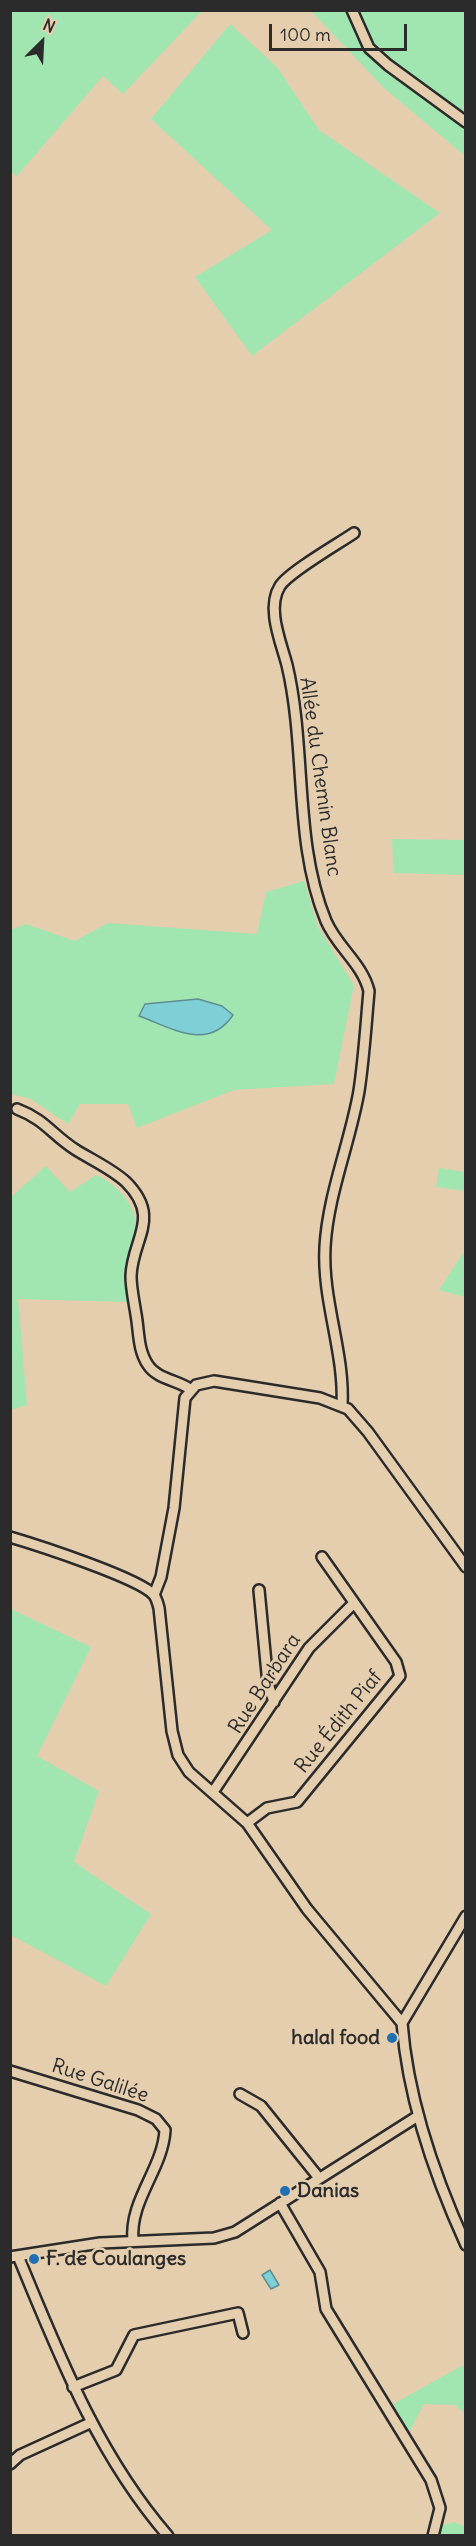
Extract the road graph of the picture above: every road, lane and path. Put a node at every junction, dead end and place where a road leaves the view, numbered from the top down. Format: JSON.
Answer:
{"nodes":[{"id":1,"x":352,"y":10,"type":"edge"},
{"id":2,"x":465,"y":122,"type":"edge"},
{"id":3,"x":354,"y":533,"type":"dead end"},
{"id":4,"x":17,"y":1109,"type":"dead end"},
{"id":5,"x":190,"y":1389,"type":"junction"},
{"id":6,"x":342,"y":1406,"type":"junction"},
{"id":7,"x":10,"y":1537,"type":"edge"},
{"id":8,"x":322,"y":1557,"type":"dead end"},
{"id":9,"x":465,"y":1567,"type":"edge"},
{"id":10,"x":259,"y":1590,"type":"dead end"},
{"id":11,"x":153,"y":1595,"type":"junction"},
{"id":12,"x":354,"y":1603,"type":"junction"},
{"id":13,"x":274,"y":1702,"type":"junction"},
{"id":14,"x":213,"y":1792,"type":"junction"},
{"id":15,"x":247,"y":1823,"type":"junction"},
{"id":16,"x":465,"y":1916,"type":"edge"},
{"id":17,"x":402,"y":2023,"type":"junction"},
{"id":18,"x":10,"y":2071,"type":"edge"},
{"id":19,"x":240,"y":2094,"type":"dead end"},
{"id":20,"x":418,"y":2116,"type":"junction"},
{"id":21,"x":319,"y":2178,"type":"junction"},
{"id":22,"x":280,"y":2203,"type":"junction"},
{"id":23,"x":133,"y":2241,"type":"junction"},
{"id":24,"x":465,"y":2245,"type":"edge"},
{"id":25,"x":14,"y":2257,"type":"edge"},
{"id":26,"x":243,"y":2333,"type":"dead end"},
{"id":27,"x":73,"y":2387,"type":"junction"},
{"id":28,"x":90,"y":2422,"type":"junction"},
{"id":29,"x":10,"y":2464,"type":"edge"},
{"id":30,"x":168,"y":2535,"type":"edge"},
{"id":31,"x":433,"y":2535,"type":"edge"}],
"edges":[{"from":1,"to":2,"type":"street"},
{"from":3,"to":6,"type":"street","name":"Allée du Chemin Blanc"},
{"from":4,"to":5,"type":"street"},
{"from":5,"to":6,"type":"street"},
{"from":5,"to":11,"type":"street"},
{"from":6,"to":9,"type":"street"},
{"from":7,"to":11,"type":"street"},
{"from":8,"to":12,"type":"street","name":"Rue Édith Piaf"},
{"from":10,"to":13,"type":"street"},
{"from":11,"to":14,"type":"street"},
{"from":12,"to":13,"type":"street","name":"Rue Barbara"},
{"from":12,"to":15,"type":"street","name":"Rue Édith Piaf"},
{"from":13,"to":14,"type":"street","name":"Rue Barbara"},
{"from":14,"to":15,"type":"street"},
{"from":15,"to":17,"type":"street"},
{"from":16,"to":17,"type":"street"},
{"from":17,"to":20,"type":"street"},
{"from":18,"to":23,"type":"street","name":"Rue Galilée"},
{"from":19,"to":21,"type":"street"},
{"from":20,"to":21,"type":"street"},
{"from":20,"to":24,"type":"street"},
{"from":21,"to":22,"type":"street"},
{"from":22,"to":23,"type":"street"},
{"from":22,"to":31,"type":"street"},
{"from":23,"to":25,"type":"street"},
{"from":25,"to":27,"type":"street"},
{"from":26,"to":27,"type":"street"},
{"from":27,"to":28,"type":"street"},
{"from":28,"to":29,"type":"street"},
{"from":28,"to":30,"type":"street"}]}
